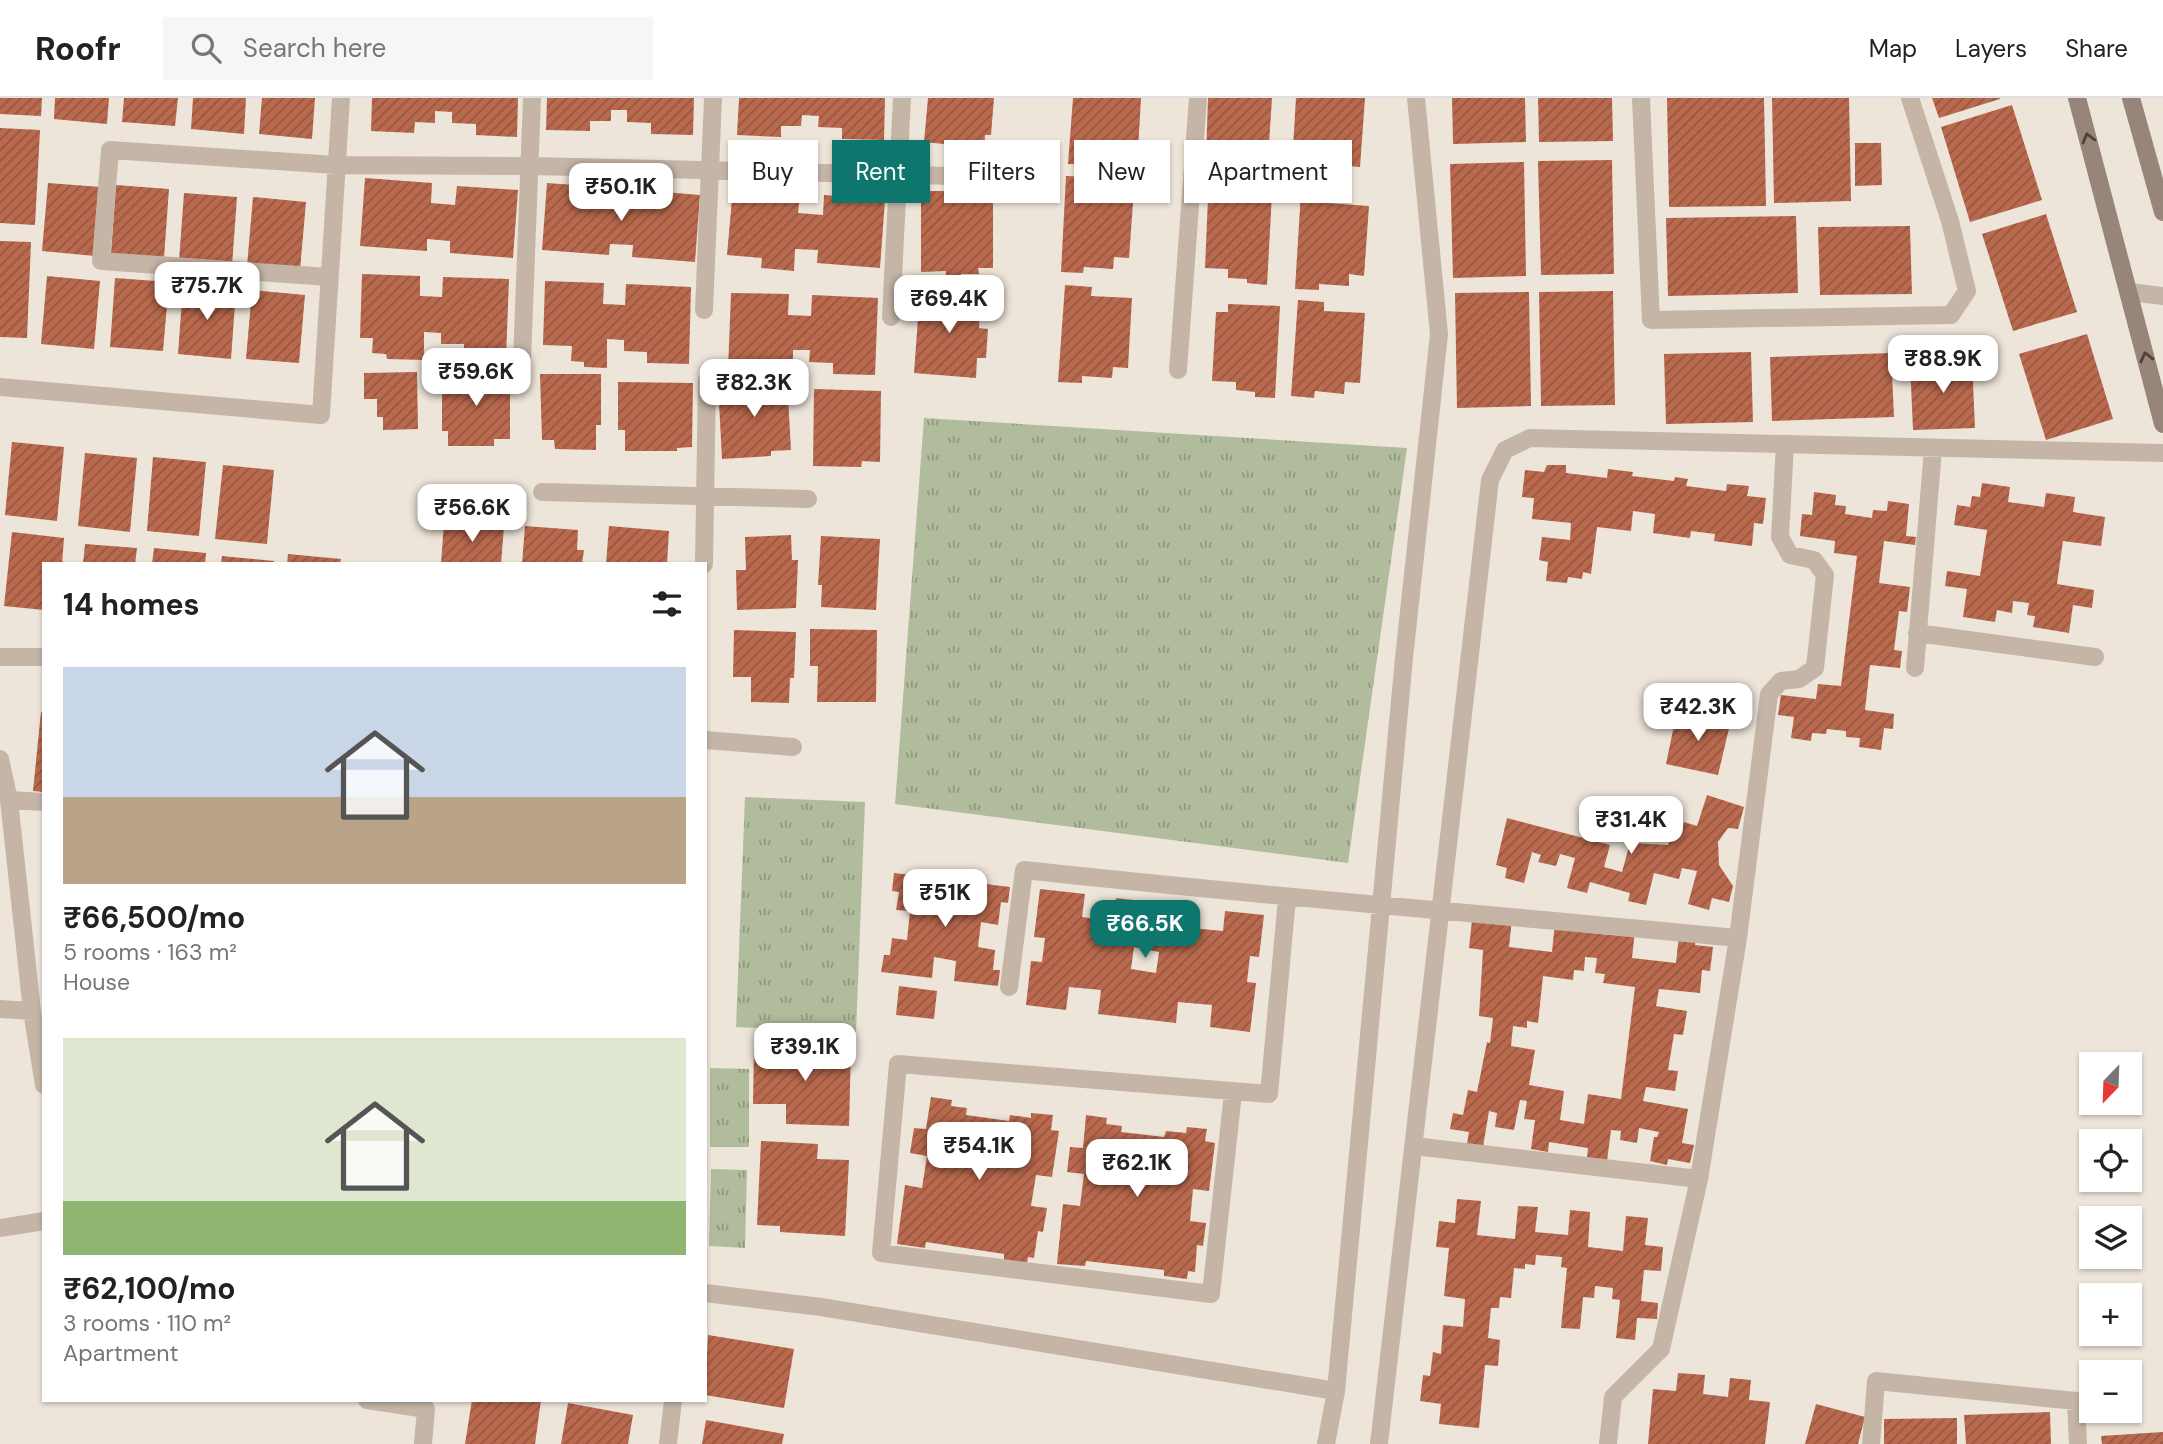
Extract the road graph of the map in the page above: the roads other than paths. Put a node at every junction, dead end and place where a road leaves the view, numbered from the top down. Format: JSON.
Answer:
{"nodes":[{"id":1,"x":341,"y":98,"type":"edge"},
{"id":2,"x":532,"y":98,"type":"edge"},
{"id":3,"x":713,"y":98,"type":"edge"},
{"id":4,"x":902,"y":98,"type":"edge"},
{"id":5,"x":1198,"y":98,"type":"edge"},
{"id":6,"x":1416,"y":98,"type":"edge"},
{"id":7,"x":1641,"y":98,"type":"edge"},
{"id":8,"x":1910,"y":98,"type":"edge"},
{"id":9,"x":2077,"y":98,"type":"edge"},
{"id":10,"x":2131,"y":98,"type":"edge"},
{"id":11,"x":900,"y":140,"type":"edge"},
{"id":12,"x":336,"y":165,"type":"junction"},
{"id":13,"x":531,"y":166,"type":"junction"},
{"id":14,"x":710,"y":170,"type":"junction"},
{"id":15,"x":832,"y":173,"type":"edge"},
{"id":16,"x":897,"y":203,"type":"edge"},
{"id":17,"x":2163,"y":212,"type":"edge"},
{"id":18,"x":329,"y":277,"type":"junction"},
{"id":19,"x":2130,"y":292,"type":"junction"},
{"id":20,"x":2163,"y":296,"type":"edge"},
{"id":21,"x":704,"y":310,"type":"dead end"},
{"id":22,"x":891,"y":317,"type":"dead end"},
{"id":23,"x":522,"y":360,"type":"dead end"},
{"id":24,"x":1178,"y":370,"type":"dead end"},
{"id":25,"x":707,"y":380,"type":"dead end"},
{"id":26,"x":0,"y":387,"type":"edge"},
{"id":27,"x":2163,"y":424,"type":"edge"},
{"id":28,"x":1785,"y":444,"type":"junction"},
{"id":29,"x":1933,"y":449,"type":"junction"},
{"id":30,"x":2163,"y":453,"type":"edge"},
{"id":31,"x":542,"y":492,"type":"dead end"},
{"id":32,"x":705,"y":494,"type":"junction"},
{"id":33,"x":807,"y":499,"type":"dead end"},
{"id":34,"x":704,"y":562,"type":"edge"},
{"id":35,"x":1917,"y":633,"type":"junction"},
{"id":36,"x":0,"y":657,"type":"edge"},
{"id":37,"x":42,"y":657,"type":"edge"},
{"id":38,"x":2095,"y":657,"type":"dead end"},
{"id":39,"x":1915,"y":668,"type":"dead end"},
{"id":40,"x":707,"y":740,"type":"edge"},
{"id":41,"x":793,"y":747,"type":"dead end"},
{"id":42,"x":0,"y":759,"type":"edge"},
{"id":43,"x":9,"y":800,"type":"junction"},
{"id":44,"x":42,"y":802,"type":"edge"},
{"id":45,"x":1287,"y":899,"type":"junction"},
{"id":46,"x":1380,"y":905,"type":"junction"},
{"id":47,"x":1441,"y":909,"type":"junction"},
{"id":48,"x":1738,"y":938,"type":"junction"},
{"id":49,"x":1009,"y":988,"type":"dead end"},
{"id":50,"x":0,"y":1009,"type":"edge"},
{"id":51,"x":32,"y":1011,"type":"junction"},
{"id":52,"x":42,"y":1073,"type":"edge"},
{"id":53,"x":1233,"y":1093,"type":"junction"},
{"id":54,"x":1414,"y":1146,"type":"junction"},
{"id":55,"x":1699,"y":1179,"type":"junction"},
{"id":56,"x":42,"y":1221,"type":"edge"},
{"id":57,"x":0,"y":1228,"type":"edge"},
{"id":58,"x":707,"y":1293,"type":"edge"},
{"id":59,"x":1336,"y":1391,"type":"junction"},
{"id":60,"x":380,"y":1402,"type":"edge"},
{"id":61,"x":673,"y":1402,"type":"edge"},
{"id":62,"x":423,"y":1444,"type":"edge"},
{"id":63,"x":668,"y":1444,"type":"edge"},
{"id":64,"x":1326,"y":1444,"type":"edge"},
{"id":65,"x":1379,"y":1444,"type":"edge"},
{"id":66,"x":1608,"y":1444,"type":"edge"},
{"id":67,"x":1871,"y":1444,"type":"edge"},
{"id":68,"x":2078,"y":1444,"type":"edge"}],
"edges":[{"from":1,"to":12,"type":"street"},
{"from":2,"to":13,"type":"street"},
{"from":3,"to":14,"type":"street"},
{"from":4,"to":11,"type":"street"},
{"from":5,"to":24,"type":"street"},
{"from":6,"to":46,"type":"street"},
{"from":7,"to":8,"type":"street"},
{"from":19,"to":9,"type":"street","one_way":true},
{"from":10,"to":17,"type":"street"},
{"from":12,"to":13,"type":"street"},
{"from":12,"to":18,"type":"street"},
{"from":12,"to":18,"type":"street"},
{"from":13,"to":14,"type":"street"},
{"from":13,"to":23,"type":"street"},
{"from":14,"to":15,"type":"street"},
{"from":14,"to":21,"type":"street"},
{"from":16,"to":22,"type":"street"},
{"from":18,"to":26,"type":"street"},
{"from":19,"to":20,"type":"street"},
{"from":27,"to":19,"type":"street","one_way":true},
{"from":25,"to":32,"type":"street"},
{"from":28,"to":29,"type":"street"},
{"from":28,"to":47,"type":"street"},
{"from":28,"to":48,"type":"street"},
{"from":29,"to":30,"type":"street"},
{"from":29,"to":35,"type":"street"},
{"from":31,"to":32,"type":"street"},
{"from":32,"to":33,"type":"street"},
{"from":32,"to":34,"type":"street"},
{"from":35,"to":38,"type":"street"},
{"from":35,"to":39,"type":"street"},
{"from":36,"to":37,"type":"street"},
{"from":40,"to":41,"type":"street"},
{"from":42,"to":43,"type":"street"},
{"from":43,"to":44,"type":"street"},
{"from":43,"to":51,"type":"street"},
{"from":45,"to":46,"type":"street"},
{"from":45,"to":49,"type":"street"},
{"from":45,"to":53,"type":"street"},
{"from":46,"to":47,"type":"street"},
{"from":46,"to":59,"type":"street"},
{"from":47,"to":48,"type":"street"},
{"from":47,"to":54,"type":"street"},
{"from":48,"to":55,"type":"street"},
{"from":50,"to":51,"type":"street"},
{"from":51,"to":52,"type":"street"},
{"from":53,"to":53,"type":"street"},
{"from":54,"to":55,"type":"street"},
{"from":54,"to":65,"type":"street"},
{"from":55,"to":66,"type":"street"},
{"from":56,"to":57,"type":"street"},
{"from":58,"to":59,"type":"street"},
{"from":59,"to":64,"type":"street"},
{"from":60,"to":62,"type":"street"},
{"from":61,"to":63,"type":"street"},
{"from":67,"to":68,"type":"street"}]}
